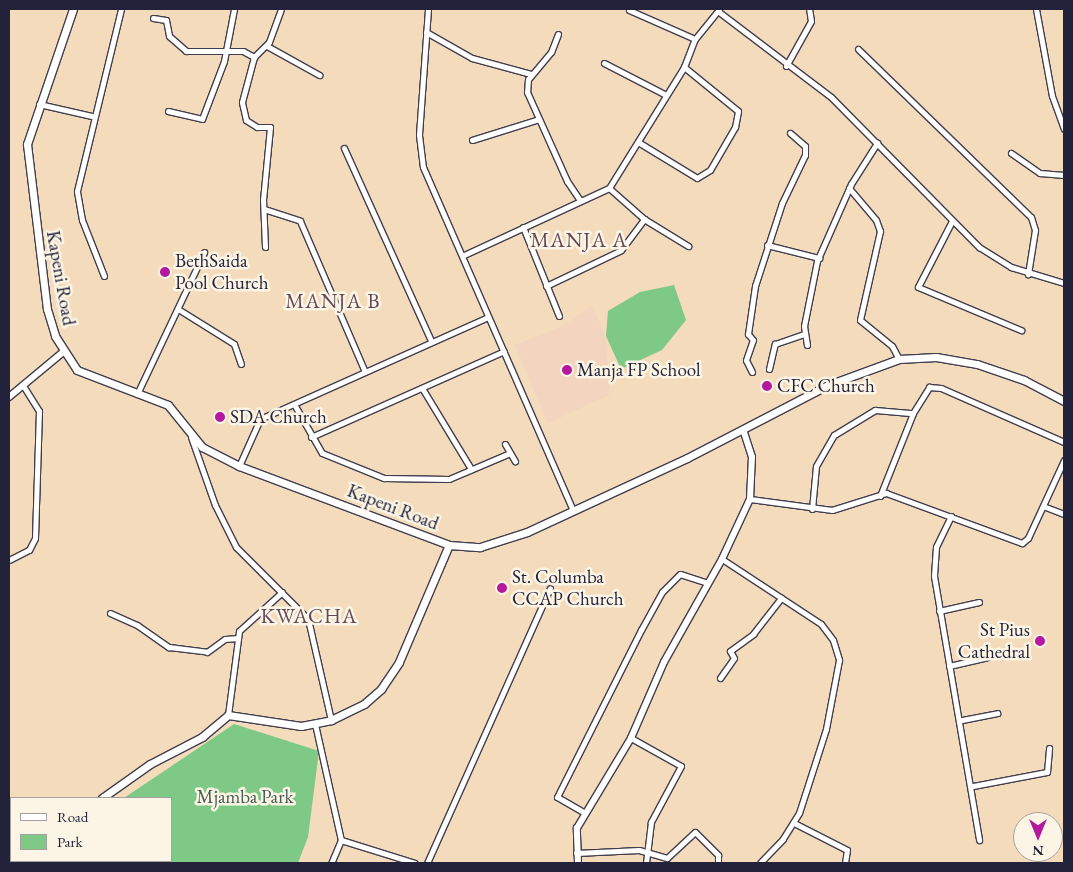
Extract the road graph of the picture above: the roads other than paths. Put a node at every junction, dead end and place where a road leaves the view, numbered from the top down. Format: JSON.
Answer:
{"nodes":[{"id":1,"x":73,"y":9,"type":"edge"},
{"id":2,"x":121,"y":9,"type":"edge"},
{"id":3,"x":234,"y":9,"type":"edge"},
{"id":4,"x":281,"y":9,"type":"edge"},
{"id":5,"x":428,"y":9,"type":"edge"},
{"id":6,"x":809,"y":9,"type":"edge"},
{"id":7,"x":1036,"y":9,"type":"edge"},
{"id":8,"x":629,"y":10,"type":"edge"},
{"id":9,"x":719,"y":10,"type":"edge"},
{"id":10,"x":153,"y":18,"type":"dead end"},
{"id":11,"x":426,"y":32,"type":"junction"},
{"id":12,"x":558,"y":34,"type":"dead end"},
{"id":13,"x":695,"y":39,"type":"junction"},
{"id":14,"x":267,"y":46,"type":"junction"},
{"id":15,"x":858,"y":49,"type":"dead end"},
{"id":16,"x":225,"y":50,"type":"junction"},
{"id":17,"x":254,"y":57,"type":"junction"},
{"id":18,"x":604,"y":63,"type":"dead end"},
{"id":19,"x":786,"y":66,"type":"junction"},
{"id":20,"x":684,"y":68,"type":"junction"},
{"id":21,"x":531,"y":74,"type":"junction"},
{"id":22,"x":319,"y":75,"type":"dead end"},
{"id":23,"x":664,"y":94,"type":"junction"},
{"id":24,"x":38,"y":104,"type":"junction"},
{"id":25,"x":168,"y":111,"type":"dead end"},
{"id":26,"x":92,"y":116,"type":"junction"},
{"id":27,"x":539,"y":119,"type":"junction"},
{"id":28,"x":1064,"y":129,"type":"edge"},
{"id":29,"x":790,"y":133,"type":"dead end"},
{"id":30,"x":472,"y":140,"type":"dead end"},
{"id":31,"x":638,"y":142,"type":"junction"},
{"id":32,"x":877,"y":143,"type":"junction"},
{"id":33,"x":344,"y":148,"type":"dead end"},
{"id":34,"x":1011,"y":153,"type":"dead end"},
{"id":35,"x":1064,"y":175,"type":"edge"},
{"id":36,"x":609,"y":188,"type":"junction"},
{"id":37,"x":849,"y":188,"type":"junction"},
{"id":38,"x":580,"y":200,"type":"junction"},
{"id":39,"x":264,"y":209,"type":"junction"},
{"id":40,"x":644,"y":220,"type":"junction"},
{"id":41,"x":952,"y":221,"type":"junction"},
{"id":42,"x":523,"y":227,"type":"junction"},
{"id":43,"x":767,"y":245,"type":"junction"},
{"id":44,"x":688,"y":246,"type":"dead end"},
{"id":45,"x":265,"y":247,"type":"dead end"},
{"id":46,"x":204,"y":252,"type":"dead end"},
{"id":47,"x":464,"y":255,"type":"junction"},
{"id":48,"x":819,"y":258,"type":"junction"},
{"id":49,"x":1028,"y":274,"type":"junction"},
{"id":50,"x":104,"y":276,"type":"dead end"},
{"id":51,"x":1064,"y":283,"type":"edge"},
{"id":52,"x":546,"y":286,"type":"junction"},
{"id":53,"x":178,"y":309,"type":"junction"},
{"id":54,"x":559,"y":316,"type":"dead end"},
{"id":55,"x":486,"y":318,"type":"junction"},
{"id":56,"x":1021,"y":330,"type":"dead end"},
{"id":57,"x":804,"y":334,"type":"junction"},
{"id":58,"x":431,"y":341,"type":"junction"},
{"id":59,"x":807,"y":344,"type":"dead end"},
{"id":60,"x":504,"y":351,"type":"junction"},
{"id":61,"x":62,"y":353,"type":"junction"},
{"id":62,"x":899,"y":359,"type":"junction"},
{"id":63,"x":241,"y":364,"type":"dead end"},
{"id":64,"x":769,"y":369,"type":"dead end"},
{"id":65,"x":366,"y":372,"type":"junction"},
{"id":66,"x":752,"y":372,"type":"dead end"},
{"id":67,"x":23,"y":385,"type":"junction"},
{"id":68,"x":422,"y":388,"type":"junction"},
{"id":69,"x":137,"y":394,"type":"junction"},
{"id":70,"x":9,"y":396,"type":"edge"},
{"id":71,"x":1064,"y":401,"type":"edge"},
{"id":72,"x":294,"y":404,"type":"junction"},
{"id":73,"x":913,"y":413,"type":"junction"},
{"id":74,"x":742,"y":430,"type":"junction"},
{"id":75,"x":311,"y":437,"type":"junction"},
{"id":76,"x":191,"y":438,"type":"junction"},
{"id":77,"x":1064,"y":442,"type":"edge"},
{"id":78,"x":505,"y":444,"type":"dead end"},
{"id":79,"x":510,"y":453,"type":"junction"},
{"id":80,"x":1064,"y":460,"type":"edge"},
{"id":81,"x":515,"y":461,"type":"dead end"},
{"id":82,"x":239,"y":466,"type":"junction"},
{"id":83,"x":471,"y":469,"type":"junction"},
{"id":84,"x":880,"y":496,"type":"junction"},
{"id":85,"x":750,"y":499,"type":"junction"},
{"id":86,"x":1043,"y":506,"type":"junction"},
{"id":87,"x":812,"y":509,"type":"junction"},
{"id":88,"x":573,"y":511,"type":"junction"},
{"id":89,"x":1064,"y":514,"type":"edge"},
{"id":90,"x":951,"y":516,"type":"junction"},
{"id":91,"x":448,"y":545,"type":"junction"},
{"id":92,"x":722,"y":559,"type":"junction"},
{"id":93,"x":9,"y":560,"type":"edge"},
{"id":94,"x":707,"y":583,"type":"junction"},
{"id":95,"x":550,"y":588,"type":"dead end"},
{"id":96,"x":282,"y":592,"type":"junction"},
{"id":97,"x":781,"y":598,"type":"junction"},
{"id":98,"x":979,"y":602,"type":"dead end"},
{"id":99,"x":939,"y":611,"type":"junction"},
{"id":100,"x":110,"y":613,"type":"dead end"},
{"id":101,"x":238,"y":638,"type":"junction"},
{"id":102,"x":987,"y":657,"type":"dead end"},
{"id":103,"x":949,"y":666,"type":"junction"},
{"id":104,"x":720,"y":678,"type":"dead end"},
{"id":105,"x":997,"y":713,"type":"dead end"},
{"id":106,"x":228,"y":715,"type":"junction"},
{"id":107,"x":331,"y":720,"type":"junction"},
{"id":108,"x":962,"y":720,"type":"junction"},
{"id":109,"x":315,"y":724,"type":"junction"},
{"id":110,"x":631,"y":738,"type":"junction"},
{"id":111,"x":1049,"y":748,"type":"dead end"},
{"id":112,"x":972,"y":786,"type":"junction"},
{"id":113,"x":103,"y":797,"type":"edge"},
{"id":114,"x":585,"y":813,"type":"junction"},
{"id":115,"x":794,"y":823,"type":"junction"},
{"id":116,"x":341,"y":840,"type":"junction"},
{"id":117,"x":979,"y":840,"type":"dead end"},
{"id":118,"x":647,"y":852,"type":"junction"},
{"id":119,"x":576,"y":853,"type":"junction"},
{"id":120,"x":331,"y":863,"type":"edge"},
{"id":121,"x":415,"y":863,"type":"edge"},
{"id":122,"x":427,"y":863,"type":"edge"},
{"id":123,"x":578,"y":863,"type":"edge"},
{"id":124,"x":646,"y":863,"type":"edge"},
{"id":125,"x":718,"y":863,"type":"edge"},
{"id":126,"x":760,"y":863,"type":"edge"},
{"id":127,"x":845,"y":863,"type":"edge"}],
"edges":[{"from":1,"to":24,"type":"main road","name":"Kapeni Road"},
{"from":2,"to":26,"type":"street"},
{"from":3,"to":16,"type":"street"},
{"from":4,"to":14,"type":"street"},
{"from":5,"to":11,"type":"street"},
{"from":6,"to":19,"type":"street"},
{"from":7,"to":28,"type":"street"},
{"from":8,"to":13,"type":"street"},
{"from":9,"to":13,"type":"street"},
{"from":9,"to":19,"type":"street"},
{"from":10,"to":16,"type":"street"},
{"from":11,"to":21,"type":"street"},
{"from":11,"to":47,"type":"street"},
{"from":12,"to":21,"type":"street"},
{"from":13,"to":20,"type":"street"},
{"from":14,"to":17,"type":"street"},
{"from":14,"to":22,"type":"street"},
{"from":15,"to":49,"type":"street"},
{"from":16,"to":17,"type":"street"},
{"from":16,"to":25,"type":"street"},
{"from":17,"to":39,"type":"street"},
{"from":18,"to":23,"type":"street"},
{"from":19,"to":32,"type":"street"},
{"from":20,"to":23,"type":"street"},
{"from":20,"to":31,"type":"street"},
{"from":21,"to":27,"type":"street"},
{"from":23,"to":31,"type":"street"},
{"from":24,"to":26,"type":"street"},
{"from":24,"to":61,"type":"main road","name":"Kapeni Road"},
{"from":26,"to":50,"type":"street"},
{"from":27,"to":30,"type":"street"},
{"from":27,"to":38,"type":"street"},
{"from":29,"to":43,"type":"street"},
{"from":31,"to":36,"type":"street"},
{"from":32,"to":37,"type":"street"},
{"from":32,"to":41,"type":"street"},
{"from":33,"to":58,"type":"street"},
{"from":34,"to":35,"type":"street"},
{"from":36,"to":38,"type":"street"},
{"from":36,"to":40,"type":"street"},
{"from":37,"to":48,"type":"street"},
{"from":37,"to":62,"type":"street"},
{"from":38,"to":42,"type":"street"},
{"from":39,"to":45,"type":"street"},
{"from":39,"to":65,"type":"street"},
{"from":40,"to":44,"type":"street"},
{"from":40,"to":52,"type":"street"},
{"from":41,"to":49,"type":"street"},
{"from":41,"to":56,"type":"street"},
{"from":42,"to":47,"type":"street"},
{"from":42,"to":52,"type":"street"},
{"from":43,"to":48,"type":"street"},
{"from":43,"to":66,"type":"street"},
{"from":46,"to":53,"type":"street"},
{"from":47,"to":55,"type":"street"},
{"from":48,"to":57,"type":"street"},
{"from":49,"to":51,"type":"street"},
{"from":52,"to":54,"type":"street"},
{"from":53,"to":63,"type":"street"},
{"from":53,"to":69,"type":"street"},
{"from":55,"to":58,"type":"street"},
{"from":55,"to":60,"type":"street"},
{"from":57,"to":59,"type":"street"},
{"from":57,"to":64,"type":"street"},
{"from":58,"to":65,"type":"street"},
{"from":60,"to":68,"type":"street"},
{"from":60,"to":88,"type":"street"},
{"from":61,"to":67,"type":"street"},
{"from":61,"to":69,"type":"main road","name":"Kapeni Road"},
{"from":62,"to":71,"type":"main road","name":"Kapeni Road"},
{"from":62,"to":74,"type":"main road","name":"Kapeni Road"},
{"from":65,"to":72,"type":"street"},
{"from":67,"to":70,"type":"street"},
{"from":67,"to":93,"type":"street"},
{"from":68,"to":75,"type":"street"},
{"from":68,"to":83,"type":"street"},
{"from":69,"to":76,"type":"main road","name":"Kapeni Road"},
{"from":72,"to":75,"type":"street"},
{"from":72,"to":82,"type":"street"},
{"from":73,"to":77,"type":"street"},
{"from":73,"to":84,"type":"street"},
{"from":73,"to":87,"type":"street"},
{"from":74,"to":85,"type":"street"},
{"from":74,"to":88,"type":"main road","name":"Kapeni Road"},
{"from":75,"to":83,"type":"street"},
{"from":76,"to":82,"type":"main road","name":"Kapeni Road"},
{"from":76,"to":96,"type":"street"},
{"from":78,"to":79,"type":"street"},
{"from":79,"to":81,"type":"street"},
{"from":79,"to":83,"type":"street"},
{"from":80,"to":86,"type":"street"},
{"from":82,"to":91,"type":"main road","name":"Kapeni Road"},
{"from":84,"to":87,"type":"street"},
{"from":84,"to":90,"type":"street"},
{"from":85,"to":87,"type":"street"},
{"from":85,"to":92,"type":"street"},
{"from":86,"to":89,"type":"street"},
{"from":86,"to":90,"type":"street"},
{"from":88,"to":91,"type":"main road","name":"Kapeni Road"},
{"from":90,"to":99,"type":"street"},
{"from":91,"to":107,"type":"main road"},
{"from":92,"to":94,"type":"street"},
{"from":92,"to":97,"type":"street"},
{"from":94,"to":110,"type":"street"},
{"from":94,"to":114,"type":"street"},
{"from":95,"to":122,"type":"street"},
{"from":96,"to":101,"type":"street"},
{"from":96,"to":107,"type":"street"},
{"from":97,"to":104,"type":"street"},
{"from":97,"to":115,"type":"street"},
{"from":98,"to":99,"type":"street"},
{"from":99,"to":103,"type":"street"},
{"from":100,"to":101,"type":"street"},
{"from":101,"to":106,"type":"street"},
{"from":102,"to":103,"type":"street"},
{"from":103,"to":108,"type":"street"},
{"from":105,"to":108,"type":"street"},
{"from":106,"to":109,"type":"main road"},
{"from":106,"to":113,"type":"main road"},
{"from":107,"to":109,"type":"main road"},
{"from":108,"to":112,"type":"street"},
{"from":109,"to":116,"type":"street"},
{"from":110,"to":114,"type":"street"},
{"from":110,"to":118,"type":"street"},
{"from":111,"to":112,"type":"street"},
{"from":112,"to":117,"type":"street"},
{"from":114,"to":119,"type":"street"},
{"from":115,"to":126,"type":"street"},
{"from":115,"to":127,"type":"street"},
{"from":116,"to":120,"type":"street"},
{"from":116,"to":121,"type":"street"},
{"from":118,"to":119,"type":"street"},
{"from":118,"to":124,"type":"street"},
{"from":118,"to":125,"type":"street"},
{"from":119,"to":123,"type":"street"}]}
